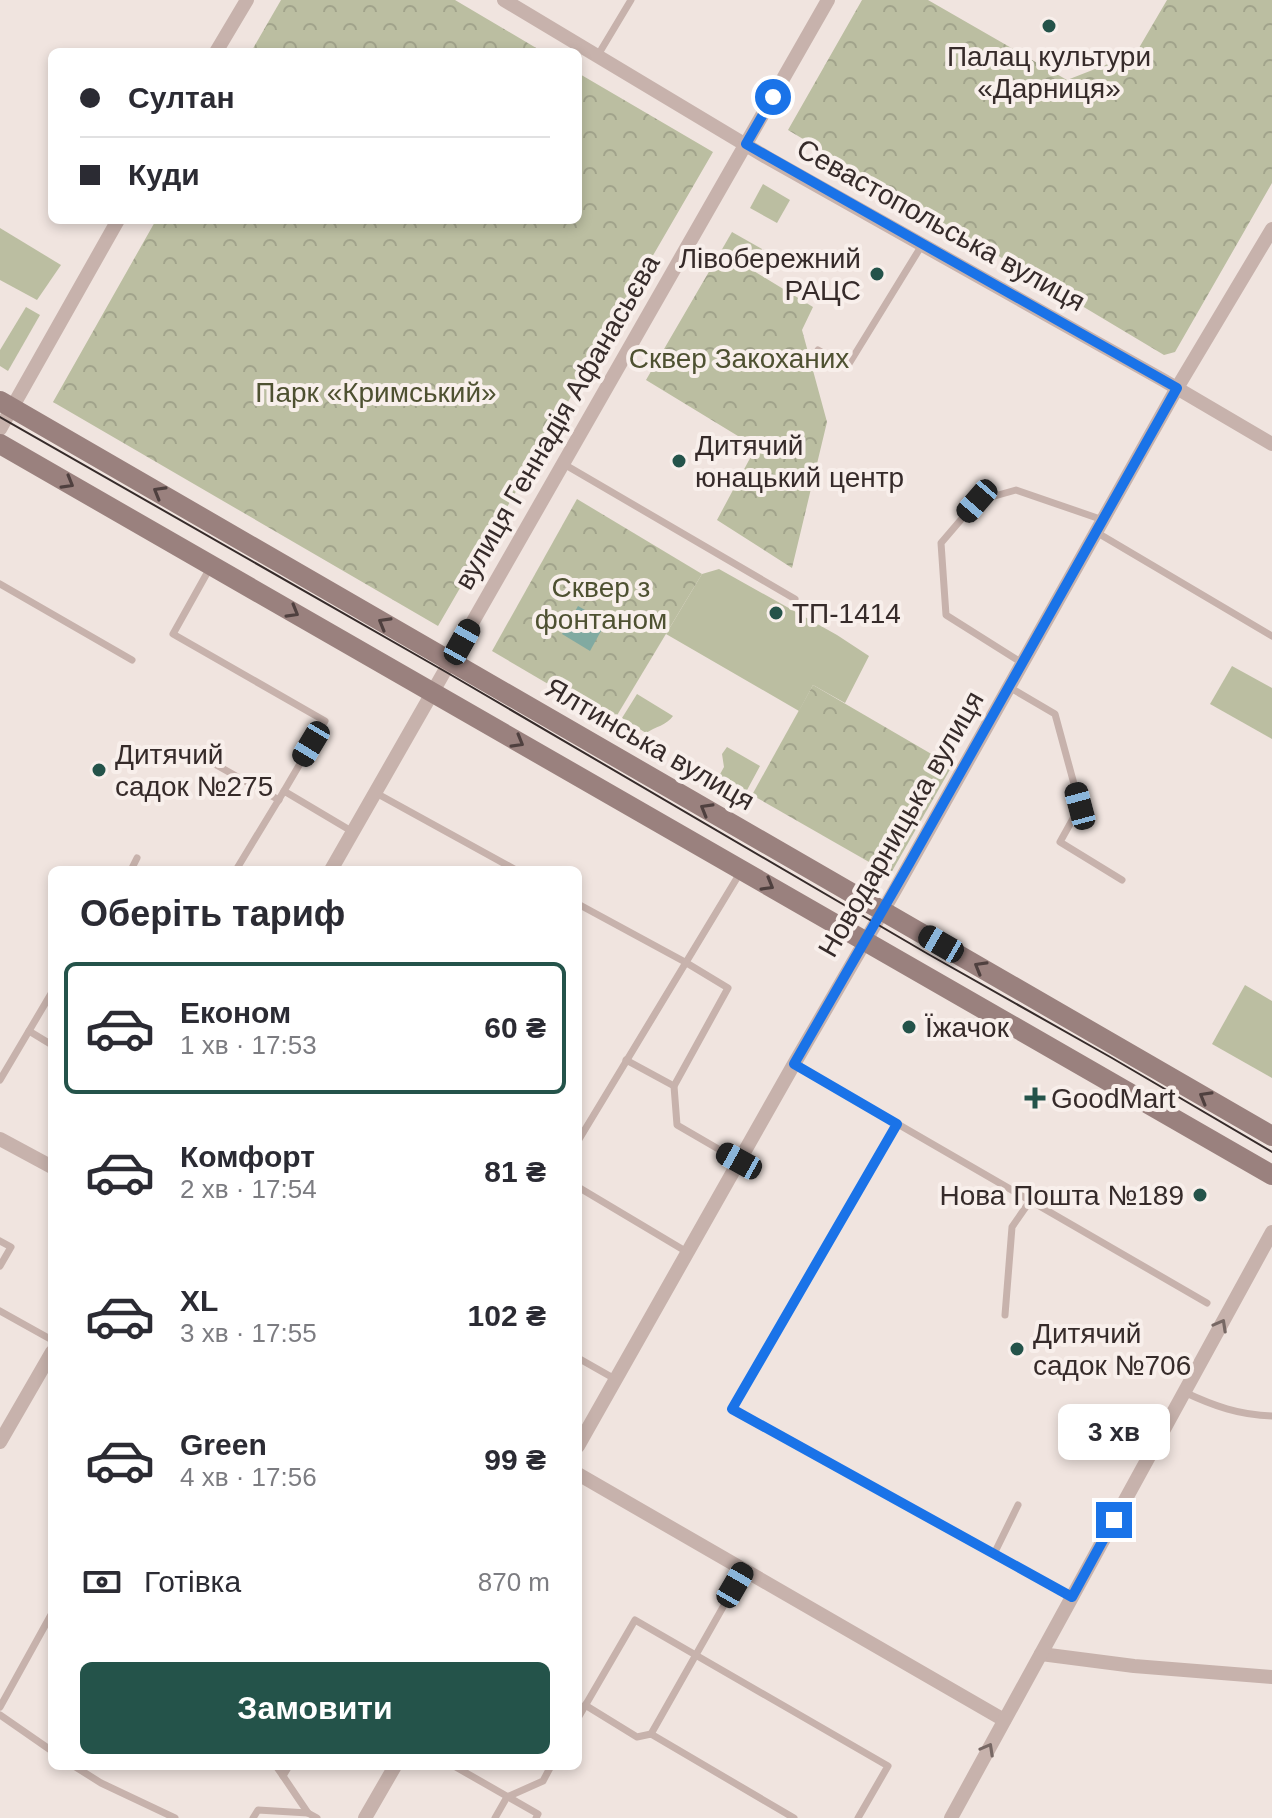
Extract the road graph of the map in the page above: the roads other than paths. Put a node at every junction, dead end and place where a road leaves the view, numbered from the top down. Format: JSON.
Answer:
{"nodes":[{"id":1,"x":247,"y":0,"type":"edge"},
{"id":2,"x":504,"y":0,"type":"edge"},
{"id":3,"x":631,"y":0,"type":"edge"},
{"id":4,"x":828,"y":0,"type":"edge"},
{"id":5,"x":218,"y":48,"type":"edge"},
{"id":6,"x":598,"y":55,"type":"junction"},
{"id":7,"x":746,"y":144,"type":"junction"},
{"id":8,"x":116,"y":224,"type":"edge"},
{"id":9,"x":1272,"y":229,"type":"edge"},
{"id":10,"x":922,"y":245,"type":"junction"},
{"id":11,"x":818,"y":350,"type":"dead end"},
{"id":12,"x":1177,"y":388,"type":"junction"},
{"id":13,"x":6,"y":404,"type":"edge"},
{"id":14,"x":0,"y":429,"type":"edge"},
{"id":15,"x":0,"y":444,"type":"edge"},
{"id":16,"x":1272,"y":444,"type":"edge"},
{"id":17,"x":562,"y":463,"type":"junction"},
{"id":18,"x":1099,"y":526,"type":"junction"},
{"id":19,"x":212,"y":565,"type":"junction"},
{"id":20,"x":0,"y":584,"type":"edge"},
{"id":21,"x":795,"y":599,"type":"dead end"},
{"id":22,"x":1272,"y":636,"type":"edge"},
{"id":23,"x":132,"y":660,"type":"dead end"},
{"id":24,"x":451,"y":662,"type":"junction"},
{"id":25,"x":1022,"y":663,"type":"junction"},
{"id":26,"x":1009,"y":687,"type":"junction"},
{"id":27,"x":434,"y":692,"type":"junction"},
{"id":28,"x":211,"y":762,"type":"dead end"},
{"id":29,"x":284,"y":791,"type":"junction"},
{"id":30,"x":376,"y":793,"type":"junction"},
{"id":31,"x":279,"y":800,"type":"junction"},
{"id":32,"x":353,"y":832,"type":"junction"},
{"id":33,"x":137,"y":858,"type":"dead end"},
{"id":34,"x":133,"y":866,"type":"edge"},
{"id":35,"x":238,"y":866,"type":"edge"},
{"id":36,"x":333,"y":866,"type":"edge"},
{"id":37,"x":509,"y":866,"type":"edge"},
{"id":38,"x":742,"y":870,"type":"junction"},
{"id":39,"x":1122,"y":880,"type":"dead end"},
{"id":40,"x":582,"y":906,"type":"edge"},
{"id":41,"x":882,"y":910,"type":"junction"},
{"id":42,"x":865,"y":941,"type":"junction"},
{"id":43,"x":685,"y":962,"type":"junction"},
{"id":44,"x":48,"y":999,"type":"edge"},
{"id":45,"x":29,"y":1031,"type":"junction"},
{"id":46,"x":48,"y":1043,"type":"edge"},
{"id":47,"x":626,"y":1060,"type":"junction"},
{"id":48,"x":794,"y":1064,"type":"junction"},
{"id":49,"x":0,"y":1080,"type":"edge"},
{"id":50,"x":674,"y":1086,"type":"junction"},
{"id":51,"x":897,"y":1124,"type":"junction"},
{"id":52,"x":582,"y":1134,"type":"edge"},
{"id":53,"x":1272,"y":1136,"type":"edge"},
{"id":54,"x":0,"y":1139,"type":"edge"},
{"id":55,"x":739,"y":1161,"type":"junction"},
{"id":56,"x":48,"y":1165,"type":"edge"},
{"id":57,"x":1272,"y":1175,"type":"edge"},
{"id":58,"x":582,"y":1189,"type":"edge"},
{"id":59,"x":1030,"y":1201,"type":"junction"},
{"id":60,"x":1272,"y":1232,"type":"edge"},
{"id":61,"x":0,"y":1241,"type":"edge"},
{"id":62,"x":687,"y":1252,"type":"junction"},
{"id":63,"x":0,"y":1266,"type":"edge"},
{"id":64,"x":1207,"y":1303,"type":"dead end"},
{"id":65,"x":0,"y":1311,"type":"edge"},
{"id":66,"x":1005,"y":1315,"type":"dead end"},
{"id":67,"x":48,"y":1338,"type":"edge"},
{"id":68,"x":48,"y":1359,"type":"edge"},
{"id":69,"x":582,"y":1360,"type":"edge"},
{"id":70,"x":615,"y":1379,"type":"junction"},
{"id":71,"x":1184,"y":1392,"type":"junction"},
{"id":72,"x":1272,"y":1416,"type":"edge"},
{"id":73,"x":582,"y":1439,"type":"edge"},
{"id":74,"x":0,"y":1442,"type":"edge"},
{"id":75,"x":582,"y":1476,"type":"edge"},
{"id":76,"x":1018,"y":1505,"type":"dead end"},
{"id":77,"x":994,"y":1554,"type":"junction"},
{"id":78,"x":744,"y":1570,"type":"junction"},
{"id":79,"x":1072,"y":1597,"type":"junction"},
{"id":80,"x":48,"y":1623,"type":"edge"},
{"id":81,"x":1041,"y":1654,"type":"junction"},
{"id":82,"x":696,"y":1655,"type":"junction"},
{"id":83,"x":1272,"y":1677,"type":"edge"},
{"id":84,"x":585,"y":1705,"type":"junction"},
{"id":85,"x":0,"y":1707,"type":"edge"},
{"id":86,"x":582,"y":1711,"type":"edge"},
{"id":87,"x":0,"y":1715,"type":"edge"},
{"id":88,"x":1004,"y":1720,"type":"junction"},
{"id":89,"x":651,"y":1734,"type":"junction"},
{"id":90,"x":48,"y":1748,"type":"edge"},
{"id":91,"x":80,"y":1770,"type":"edge"},
{"id":92,"x":279,"y":1770,"type":"edge"},
{"id":93,"x":287,"y":1770,"type":"edge"},
{"id":94,"x":393,"y":1770,"type":"edge"},
{"id":95,"x":461,"y":1770,"type":"edge"},
{"id":96,"x":549,"y":1770,"type":"edge"},
{"id":97,"x":283,"y":1776,"type":"junction"},
{"id":98,"x":507,"y":1797,"type":"junction"},
{"id":99,"x":308,"y":1813,"type":"junction"},
{"id":100,"x":163,"y":1815,"type":"edge"},
{"id":101,"x":175,"y":1818,"type":"edge"},
{"id":102,"x":253,"y":1818,"type":"edge"},
{"id":103,"x":317,"y":1818,"type":"edge"},
{"id":104,"x":365,"y":1818,"type":"edge"},
{"id":105,"x":495,"y":1818,"type":"edge"},
{"id":106,"x":536,"y":1818,"type":"edge"},
{"id":107,"x":794,"y":1818,"type":"edge"},
{"id":108,"x":858,"y":1818,"type":"edge"},
{"id":109,"x":951,"y":1818,"type":"edge"}],
"edges":[{"from":1,"to":5,"type":"street"},
{"from":2,"to":6,"type":"street","name":"Севастопольська вулиця"},
{"from":3,"to":6,"type":"lane"},
{"from":4,"to":7,"type":"street","name":"вулиця Геннадія Афанасьєва"},
{"from":6,"to":7,"type":"street","name":"Севастопольська вулиця"},
{"from":7,"to":10,"type":"street","name":"Севастопольська вулиця"},
{"from":7,"to":17,"type":"street","name":"вулиця Геннадія Афанасьєва"},
{"from":8,"to":13,"type":"street"},
{"from":9,"to":12,"type":"street","name":"Новодарницька вулиця"},
{"from":10,"to":11,"type":"lane"},
{"from":10,"to":12,"type":"street","name":"Севастопольська вулиця"},
{"from":12,"to":16,"type":"street","name":"Севастопольська вулиця"},
{"from":12,"to":18,"type":"street","name":"Новодарницька вулиця"},
{"from":13,"to":14,"type":"street"},
{"from":24,"to":13,"type":"street","name":"Ялтинська вулиця","one_way":true},
{"from":15,"to":19,"type":"street","one_way":true},
{"from":17,"to":21,"type":"lane"},
{"from":17,"to":24,"type":"street","name":"вулиця Геннадія Афанасьєва"},
{"from":18,"to":22,"type":"lane"},
{"from":18,"to":25,"type":"street","name":"Новодарницька вулиця"},
{"from":18,"to":25,"type":"lane"},
{"from":19,"to":27,"type":"street","one_way":true},
{"from":19,"to":29,"type":"lane"},
{"from":20,"to":23,"type":"lane"},
{"from":24,"to":27,"type":"street","name":"вулиця Геннадія Афанасьєва"},
{"from":41,"to":24,"type":"street","name":"Ялтинська вулиця","one_way":true},
{"from":25,"to":26,"type":"street","name":"Новодарницька вулиця"},
{"from":26,"to":39,"type":"lane"},
{"from":26,"to":41,"type":"street","name":"Новодарницька вулиця"},
{"from":27,"to":30,"type":"street","name":"вулиця Геннадія Афанасьєва"},
{"from":27,"to":38,"type":"street","one_way":true},
{"from":28,"to":31,"type":"lane"},
{"from":29,"to":31,"type":"lane"},
{"from":29,"to":32,"type":"lane"},
{"from":30,"to":32,"type":"street","name":"вулиця Геннадія Афанасьєва"},
{"from":30,"to":37,"type":"lane"},
{"from":31,"to":35,"type":"lane"},
{"from":32,"to":36,"type":"street","name":"вулиця Геннадія Афанасьєва"},
{"from":33,"to":34,"type":"lane"},
{"from":38,"to":42,"type":"street","one_way":true},
{"from":38,"to":43,"type":"lane"},
{"from":40,"to":43,"type":"lane"},
{"from":41,"to":42,"type":"street","name":"Новодарницька вулиця"},
{"from":53,"to":41,"type":"street","name":"Ялтинська вулиця","one_way":true},
{"from":42,"to":48,"type":"street","name":"Новодарницька вулиця"},
{"from":42,"to":57,"type":"street"},
{"from":43,"to":47,"type":"lane"},
{"from":43,"to":50,"type":"lane"},
{"from":44,"to":45,"type":"lane"},
{"from":45,"to":46,"type":"lane"},
{"from":45,"to":49,"type":"lane"},
{"from":47,"to":50,"type":"lane"},
{"from":47,"to":52,"type":"lane"},
{"from":48,"to":51,"type":"lane"},
{"from":48,"to":55,"type":"street","name":"Новодарницька вулиця"},
{"from":50,"to":55,"type":"lane"},
{"from":51,"to":59,"type":"lane"},
{"from":51,"to":77,"type":"lane"},
{"from":54,"to":56,"type":"street"},
{"from":55,"to":62,"type":"street","name":"Новодарницька вулиця"},
{"from":58,"to":62,"type":"lane"},
{"from":59,"to":64,"type":"lane"},
{"from":59,"to":66,"type":"lane"},
{"from":71,"to":60,"type":"street","one_way":true},
{"from":61,"to":63,"type":"lane"},
{"from":62,"to":70,"type":"street","name":"Новодарницька вулиця"},
{"from":65,"to":67,"type":"lane"},
{"from":68,"to":74,"type":"street"},
{"from":69,"to":70,"type":"lane"},
{"from":70,"to":73,"type":"street","name":"Новодарницька вулиця"},
{"from":71,"to":72,"type":"lane"},
{"from":71,"to":79,"type":"street"},
{"from":75,"to":78,"type":"street"},
{"from":76,"to":77,"type":"lane"},
{"from":77,"to":79,"type":"lane"},
{"from":78,"to":82,"type":"lane"},
{"from":78,"to":88,"type":"street"},
{"from":79,"to":81,"type":"street"},
{"from":80,"to":85,"type":"lane"},
{"from":81,"to":83,"type":"street"},
{"from":81,"to":88,"type":"street"},
{"from":82,"to":84,"type":"lane"},
{"from":82,"to":89,"type":"lane"},
{"from":82,"to":108,"type":"lane"},
{"from":84,"to":86,"type":"lane"},
{"from":84,"to":89,"type":"lane"},
{"from":87,"to":90,"type":"lane"},
{"from":109,"to":88,"type":"street","one_way":true},
{"from":89,"to":107,"type":"lane"},
{"from":91,"to":100,"type":"lane"},
{"from":92,"to":97,"type":"lane"},
{"from":93,"to":97,"type":"lane"},
{"from":94,"to":104,"type":"street"},
{"from":95,"to":98,"type":"lane"},
{"from":96,"to":98,"type":"lane"},
{"from":97,"to":99,"type":"lane"},
{"from":98,"to":105,"type":"lane"},
{"from":98,"to":106,"type":"lane"},
{"from":99,"to":102,"type":"lane"},
{"from":99,"to":103,"type":"lane"},
{"from":100,"to":101,"type":"lane"}]}
